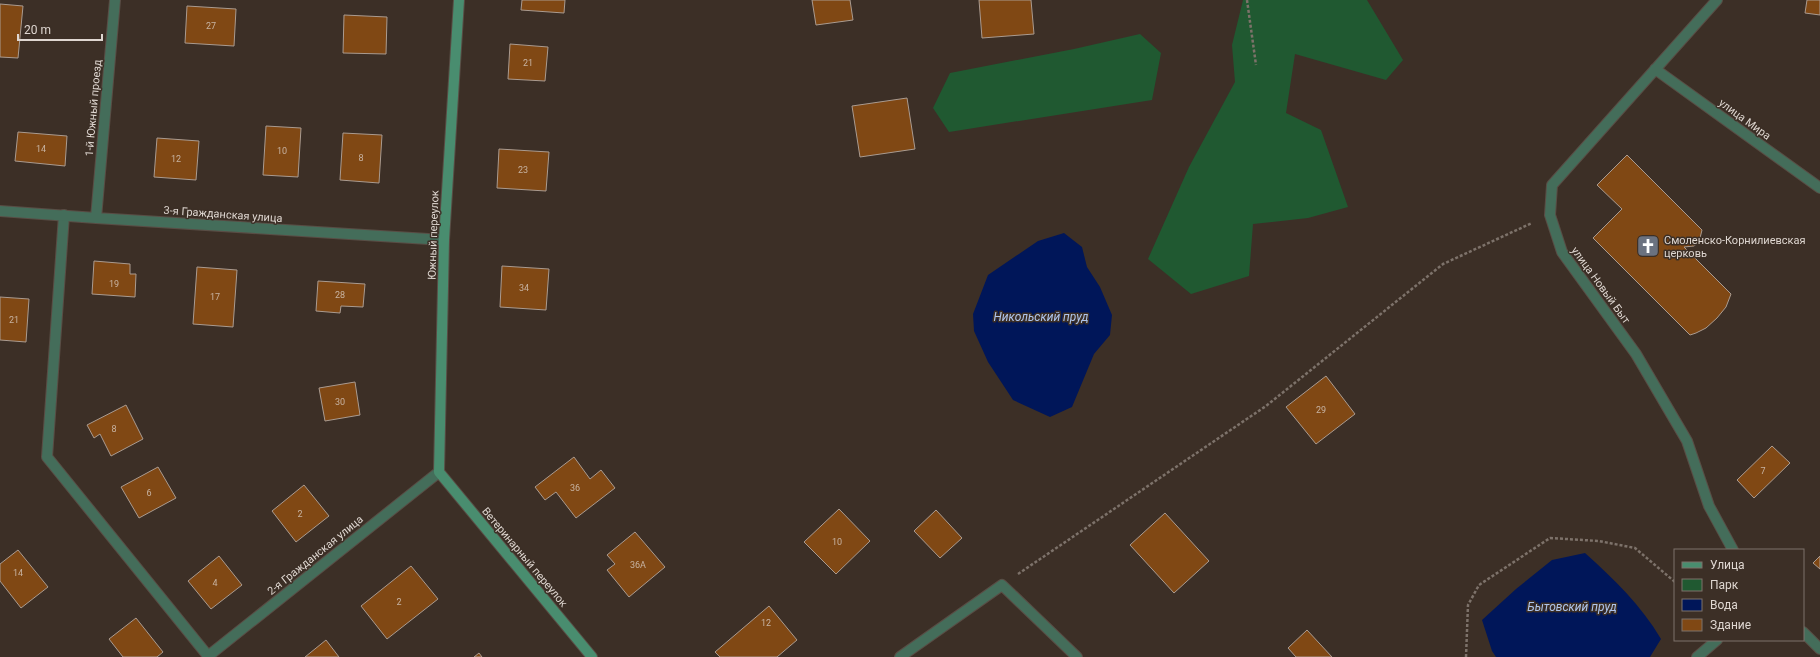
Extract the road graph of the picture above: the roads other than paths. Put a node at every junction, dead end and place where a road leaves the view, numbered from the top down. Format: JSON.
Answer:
{"nodes":[{"id":1,"x":115,"y":0,"type":"edge"},
{"id":2,"x":459,"y":0,"type":"edge"},
{"id":3,"x":1717,"y":0,"type":"edge"},
{"id":4,"x":1655,"y":69,"type":"junction"},
{"id":5,"x":1820,"y":188,"type":"edge"},
{"id":6,"x":0,"y":210,"type":"edge"},
{"id":7,"x":64,"y":215,"type":"junction"},
{"id":8,"x":96,"y":218,"type":"junction"},
{"id":9,"x":444,"y":240,"type":"junction"},
{"id":10,"x":439,"y":472,"type":"junction"},
{"id":11,"x":1732,"y":549,"type":"edge"},
{"id":12,"x":1804,"y":633,"type":"edge"},
{"id":13,"x":1716,"y":641,"type":"edge"},
{"id":14,"x":1820,"y":649,"type":"edge"},
{"id":15,"x":207,"y":656,"type":"edge"},
{"id":16,"x":592,"y":657,"type":"edge"},
{"id":17,"x":900,"y":657,"type":"edge"},
{"id":18,"x":1077,"y":657,"type":"edge"},
{"id":19,"x":1698,"y":657,"type":"edge"}],
"edges":[{"from":1,"to":8,"type":"street","name":"1-й Южный проезд"},
{"from":2,"to":9,"type":"street","name":"Южный переулок"},
{"from":3,"to":4,"type":"street","name":"улица Новый Быт"},
{"from":4,"to":5,"type":"street","name":"улица Мира"},
{"from":4,"to":11,"type":"street","name":"улица Новый Быт"},
{"from":6,"to":7,"type":"street","name":"3-я Гражданская улица"},
{"from":7,"to":8,"type":"street","name":"3-я Гражданская улица"},
{"from":7,"to":15,"type":"street"},
{"from":8,"to":9,"type":"street","name":"3-я Гражданская улица"},
{"from":9,"to":10,"type":"street","name":"Южный переулок"},
{"from":10,"to":15,"type":"street","name":"2-я Гражданская улица"},
{"from":10,"to":16,"type":"street","name":"Ветеринарный переулок"},
{"from":12,"to":14,"type":"street"},
{"from":13,"to":19,"type":"street"},
{"from":17,"to":18,"type":"street"}]}
